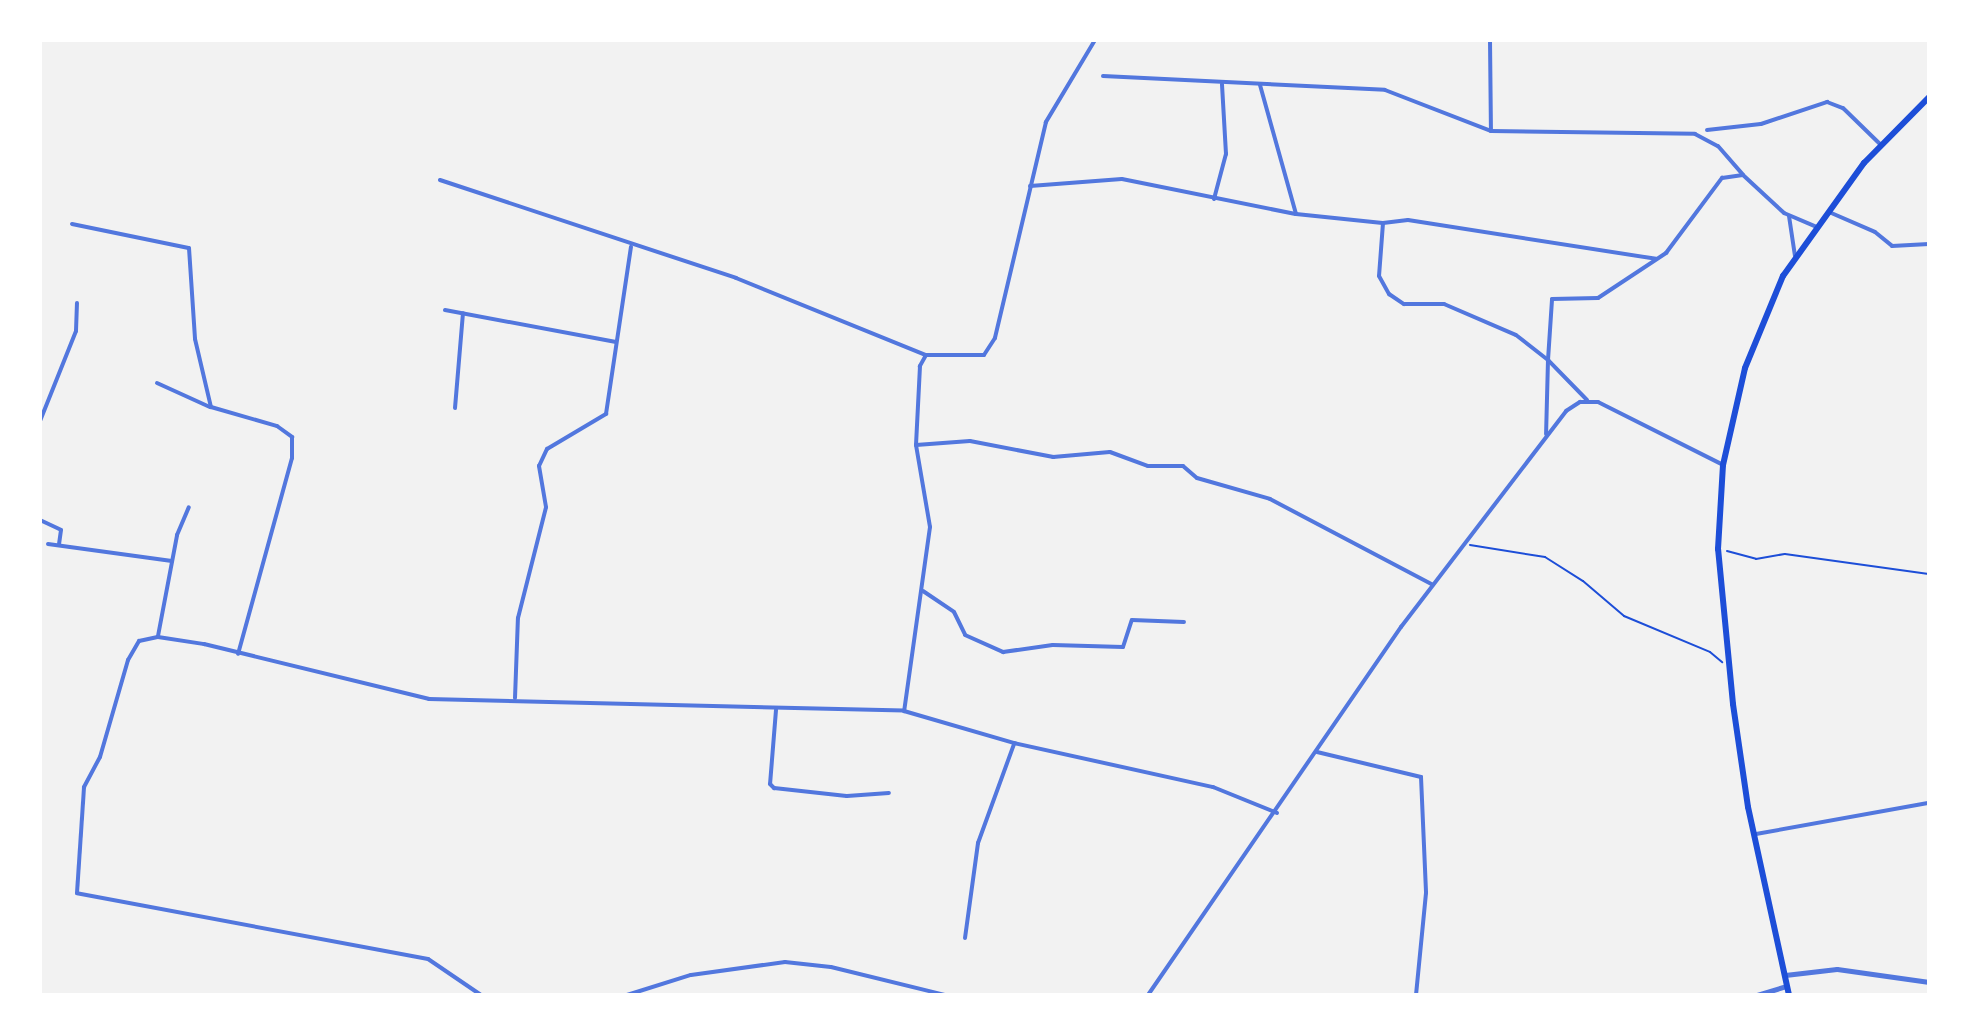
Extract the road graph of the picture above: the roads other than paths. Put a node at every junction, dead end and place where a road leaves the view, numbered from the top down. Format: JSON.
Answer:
{"nodes":[{"id":1,"x":1095,"y":40,"type":"edge"},
{"id":2,"x":1490,"y":40,"type":"edge"},
{"id":3,"x":1103,"y":76,"type":"dead end"},
{"id":4,"x":1222,"y":84,"type":"junction"},
{"id":5,"x":1260,"y":85,"type":"junction"},
{"id":6,"x":1929,"y":97,"type":"edge"},
{"id":7,"x":1707,"y":130,"type":"dead end"},
{"id":8,"x":1491,"y":131,"type":"junction"},
{"id":9,"x":1881,"y":145,"type":"junction"},
{"id":10,"x":1743,"y":175,"type":"junction"},
{"id":11,"x":440,"y":180,"type":"dead end"},
{"id":12,"x":1030,"y":186,"type":"junction"},
{"id":13,"x":1214,"y":199,"type":"junction"},
{"id":14,"x":1827,"y":211,"type":"junction"},
{"id":15,"x":1296,"y":214,"type":"junction"},
{"id":16,"x":1789,"y":216,"type":"junction"},
{"id":17,"x":1383,"y":223,"type":"junction"},
{"id":18,"x":72,"y":224,"type":"dead end"},
{"id":19,"x":1815,"y":226,"type":"junction"},
{"id":20,"x":1929,"y":244,"type":"edge"},
{"id":21,"x":631,"y":247,"type":"junction"},
{"id":22,"x":1795,"y":256,"type":"junction"},
{"id":23,"x":1656,"y":259,"type":"junction"},
{"id":24,"x":77,"y":303,"type":"dead end"},
{"id":25,"x":445,"y":310,"type":"dead end"},
{"id":26,"x":463,"y":313,"type":"junction"},
{"id":27,"x":616,"y":342,"type":"junction"},
{"id":28,"x":926,"y":355,"type":"junction"},
{"id":29,"x":1548,"y":360,"type":"junction"},
{"id":30,"x":157,"y":383,"type":"dead end"},
{"id":31,"x":1587,"y":400,"type":"junction"},
{"id":32,"x":211,"y":407,"type":"junction"},
{"id":33,"x":455,"y":408,"type":"dead end"},
{"id":34,"x":40,"y":421,"type":"edge"},
{"id":35,"x":1546,"y":434,"type":"junction"},
{"id":36,"x":916,"y":445,"type":"junction"},
{"id":37,"x":1723,"y":465,"type":"junction"},
{"id":38,"x":189,"y":507,"type":"dead end"},
{"id":39,"x":40,"y":520,"type":"edge"},
{"id":40,"x":48,"y":544,"type":"dead end"},
{"id":41,"x":59,"y":544,"type":"junction"},
{"id":42,"x":173,"y":561,"type":"junction"},
{"id":43,"x":1433,"y":585,"type":"junction"},
{"id":44,"x":923,"y":591,"type":"junction"},
{"id":45,"x":1184,"y":622,"type":"dead end"},
{"id":46,"x":158,"y":637,"type":"junction"},
{"id":47,"x":238,"y":654,"type":"junction"},
{"id":48,"x":515,"y":698,"type":"junction"},
{"id":49,"x":776,"y":710,"type":"junction"},
{"id":50,"x":904,"y":711,"type":"junction"},
{"id":51,"x":1014,"y":743,"type":"junction"},
{"id":52,"x":1317,"y":752,"type":"junction"},
{"id":53,"x":889,"y":793,"type":"dead end"},
{"id":54,"x":1929,"y":803,"type":"edge"},
{"id":55,"x":1277,"y":813,"type":"junction"},
{"id":56,"x":1756,"y":834,"type":"junction"},
{"id":57,"x":965,"y":938,"type":"dead end"},
{"id":58,"x":1785,"y":975,"type":"junction"},
{"id":59,"x":1929,"y":982,"type":"edge"},
{"id":60,"x":1787,"y":986,"type":"junction"},
{"id":61,"x":481,"y":995,"type":"edge"},
{"id":62,"x":627,"y":995,"type":"edge"},
{"id":63,"x":945,"y":995,"type":"edge"},
{"id":64,"x":1148,"y":995,"type":"edge"},
{"id":65,"x":1416,"y":995,"type":"edge"},
{"id":66,"x":1757,"y":995,"type":"edge"},
{"id":67,"x":1789,"y":995,"type":"edge"}],
"edges":[{"from":1,"to":12,"type":"street"},
{"from":2,"to":8,"type":"street"},
{"from":3,"to":4,"type":"street"},
{"from":4,"to":5,"type":"street"},
{"from":4,"to":13,"type":"street"},
{"from":5,"to":8,"type":"street"},
{"from":5,"to":15,"type":"street"},
{"from":6,"to":9,"type":"highway"},
{"from":7,"to":9,"type":"street"},
{"from":8,"to":10,"type":"street"},
{"from":9,"to":14,"type":"highway"},
{"from":10,"to":16,"type":"street"},
{"from":10,"to":23,"type":"street"},
{"from":11,"to":21,"type":"street"},
{"from":12,"to":13,"type":"street"},
{"from":12,"to":28,"type":"street"},
{"from":13,"to":15,"type":"street"},
{"from":14,"to":19,"type":"highway"},
{"from":14,"to":20,"type":"street"},
{"from":15,"to":17,"type":"street"},
{"from":16,"to":19,"type":"street"},
{"from":16,"to":22,"type":"street"},
{"from":17,"to":23,"type":"street"},
{"from":17,"to":29,"type":"street"},
{"from":18,"to":32,"type":"street"},
{"from":19,"to":22,"type":"highway"},
{"from":21,"to":27,"type":"street"},
{"from":21,"to":28,"type":"street"},
{"from":22,"to":37,"type":"highway"},
{"from":23,"to":29,"type":"street"},
{"from":24,"to":34,"type":"street"},
{"from":25,"to":26,"type":"street"},
{"from":26,"to":27,"type":"street"},
{"from":26,"to":33,"type":"street"},
{"from":27,"to":48,"type":"street"},
{"from":28,"to":36,"type":"street"},
{"from":29,"to":31,"type":"street"},
{"from":29,"to":35,"type":"street"},
{"from":30,"to":32,"type":"street"},
{"from":31,"to":35,"type":"street"},
{"from":31,"to":37,"type":"street"},
{"from":32,"to":47,"type":"street"},
{"from":35,"to":43,"type":"street"},
{"from":36,"to":43,"type":"street"},
{"from":36,"to":44,"type":"street"},
{"from":37,"to":56,"type":"highway"},
{"from":38,"to":42,"type":"street"},
{"from":39,"to":41,"type":"street"},
{"from":40,"to":41,"type":"street"},
{"from":41,"to":42,"type":"street"},
{"from":42,"to":46,"type":"street"},
{"from":43,"to":52,"type":"street"},
{"from":44,"to":45,"type":"street"},
{"from":44,"to":50,"type":"street"},
{"from":46,"to":47,"type":"street"},
{"from":46,"to":61,"type":"street"},
{"from":47,"to":48,"type":"street"},
{"from":48,"to":49,"type":"street"},
{"from":49,"to":50,"type":"street"},
{"from":49,"to":53,"type":"street"},
{"from":50,"to":51,"type":"street"},
{"from":51,"to":55,"type":"street"},
{"from":51,"to":57,"type":"street"},
{"from":52,"to":55,"type":"street"},
{"from":52,"to":65,"type":"street"},
{"from":54,"to":56,"type":"street"},
{"from":55,"to":64,"type":"street"},
{"from":56,"to":58,"type":"highway"},
{"from":58,"to":59,"type":"street"},
{"from":58,"to":60,"type":"highway"},
{"from":60,"to":66,"type":"street"},
{"from":60,"to":67,"type":"highway"},
{"from":62,"to":63,"type":"street"}]}
